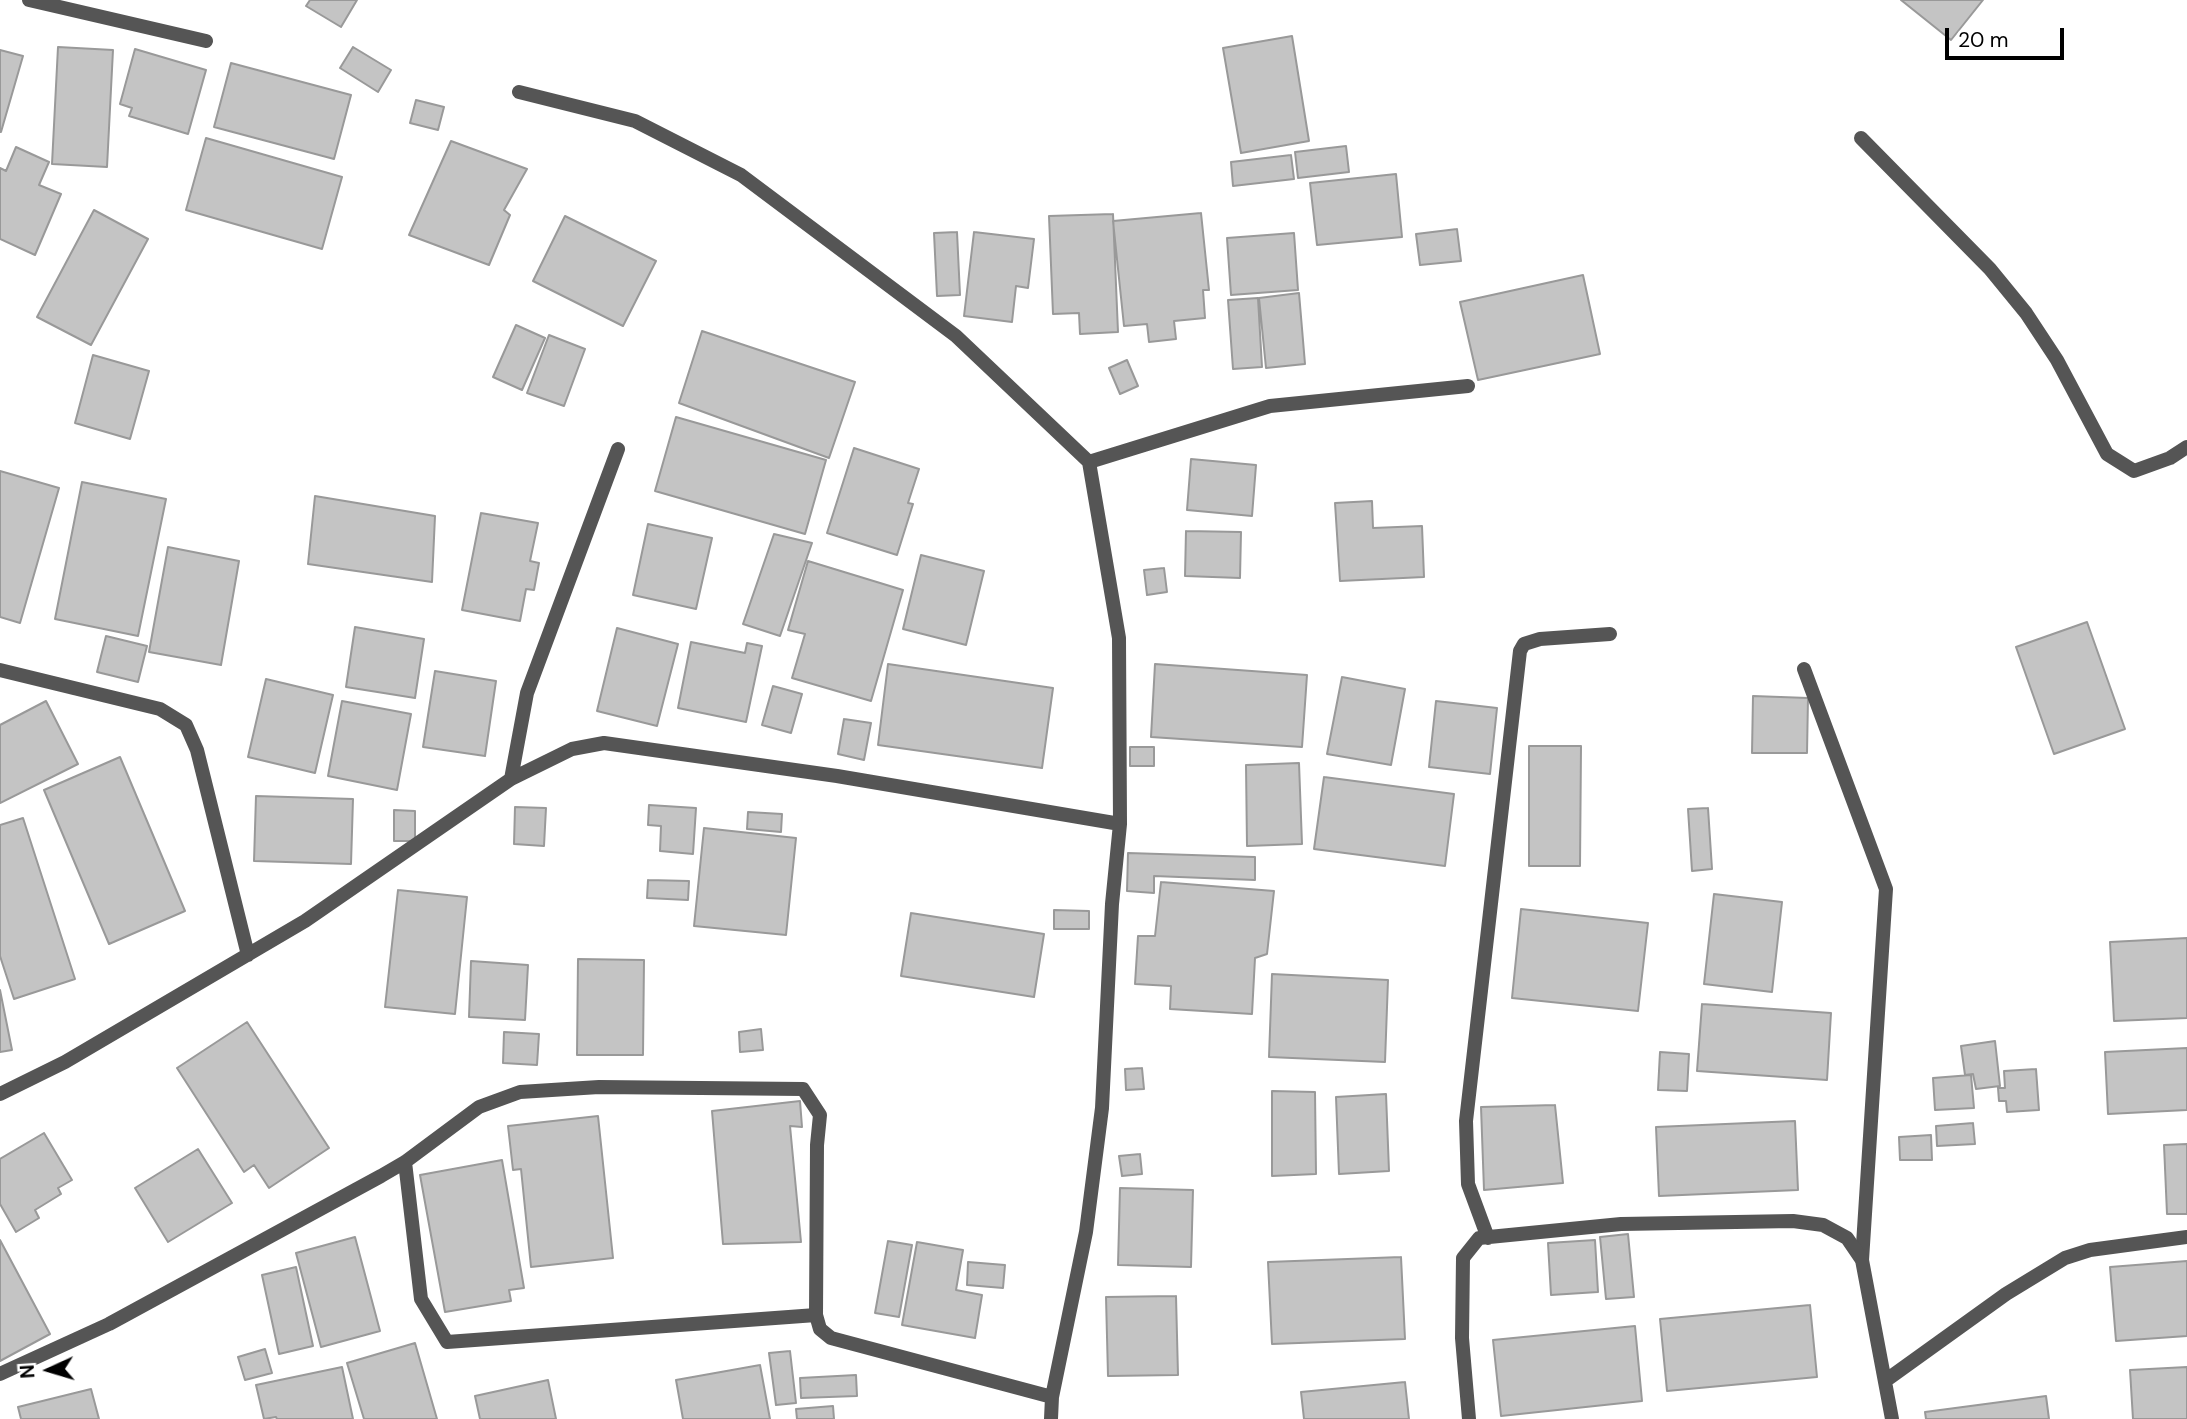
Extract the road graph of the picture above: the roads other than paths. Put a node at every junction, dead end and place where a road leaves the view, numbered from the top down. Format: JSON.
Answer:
{"nodes":[{"id":1,"x":29,"y":0,"type":"edge"},
{"id":2,"x":206,"y":41,"type":"dead end"},
{"id":3,"x":519,"y":92,"type":"dead end"},
{"id":4,"x":1861,"y":138,"type":"dead end"},
{"id":5,"x":1468,"y":386,"type":"dead end"},
{"id":6,"x":2187,"y":447,"type":"edge"},
{"id":7,"x":618,"y":449,"type":"dead end"},
{"id":8,"x":1089,"y":462,"type":"junction"},
{"id":9,"x":1610,"y":634,"type":"dead end"},
{"id":10,"x":1804,"y":669,"type":"dead end"},
{"id":11,"x":0,"y":670,"type":"edge"},
{"id":12,"x":511,"y":779,"type":"junction"},
{"id":13,"x":1120,"y":824,"type":"junction"},
{"id":14,"x":248,"y":955,"type":"junction"},
{"id":15,"x":0,"y":1094,"type":"edge"},
{"id":16,"x":405,"y":1162,"type":"junction"},
{"id":17,"x":2187,"y":1237,"type":"edge"},
{"id":18,"x":1488,"y":1238,"type":"junction"},
{"id":19,"x":1862,"y":1260,"type":"junction"},
{"id":20,"x":816,"y":1315,"type":"junction"},
{"id":21,"x":0,"y":1374,"type":"edge"},
{"id":22,"x":1885,"y":1381,"type":"junction"},
{"id":23,"x":1052,"y":1397,"type":"junction"},
{"id":24,"x":1051,"y":1419,"type":"edge"},
{"id":25,"x":1469,"y":1419,"type":"edge"},
{"id":26,"x":1892,"y":1419,"type":"edge"}],
"edges":[{"from":1,"to":2,"type":"street"},
{"from":3,"to":8,"type":"street"},
{"from":4,"to":6,"type":"street"},
{"from":5,"to":8,"type":"street"},
{"from":7,"to":12,"type":"street"},
{"from":8,"to":13,"type":"street"},
{"from":9,"to":18,"type":"street"},
{"from":10,"to":19,"type":"street"},
{"from":11,"to":14,"type":"street"},
{"from":12,"to":13,"type":"street"},
{"from":12,"to":14,"type":"street"},
{"from":13,"to":23,"type":"street"},
{"from":14,"to":15,"type":"street"},
{"from":16,"to":20,"type":"street"},
{"from":16,"to":20,"type":"street"},
{"from":16,"to":21,"type":"street"},
{"from":17,"to":22,"type":"street"},
{"from":18,"to":19,"type":"street"},
{"from":18,"to":25,"type":"street"},
{"from":19,"to":22,"type":"street"},
{"from":20,"to":23,"type":"street"},
{"from":22,"to":26,"type":"street"},
{"from":23,"to":24,"type":"street"}]}
